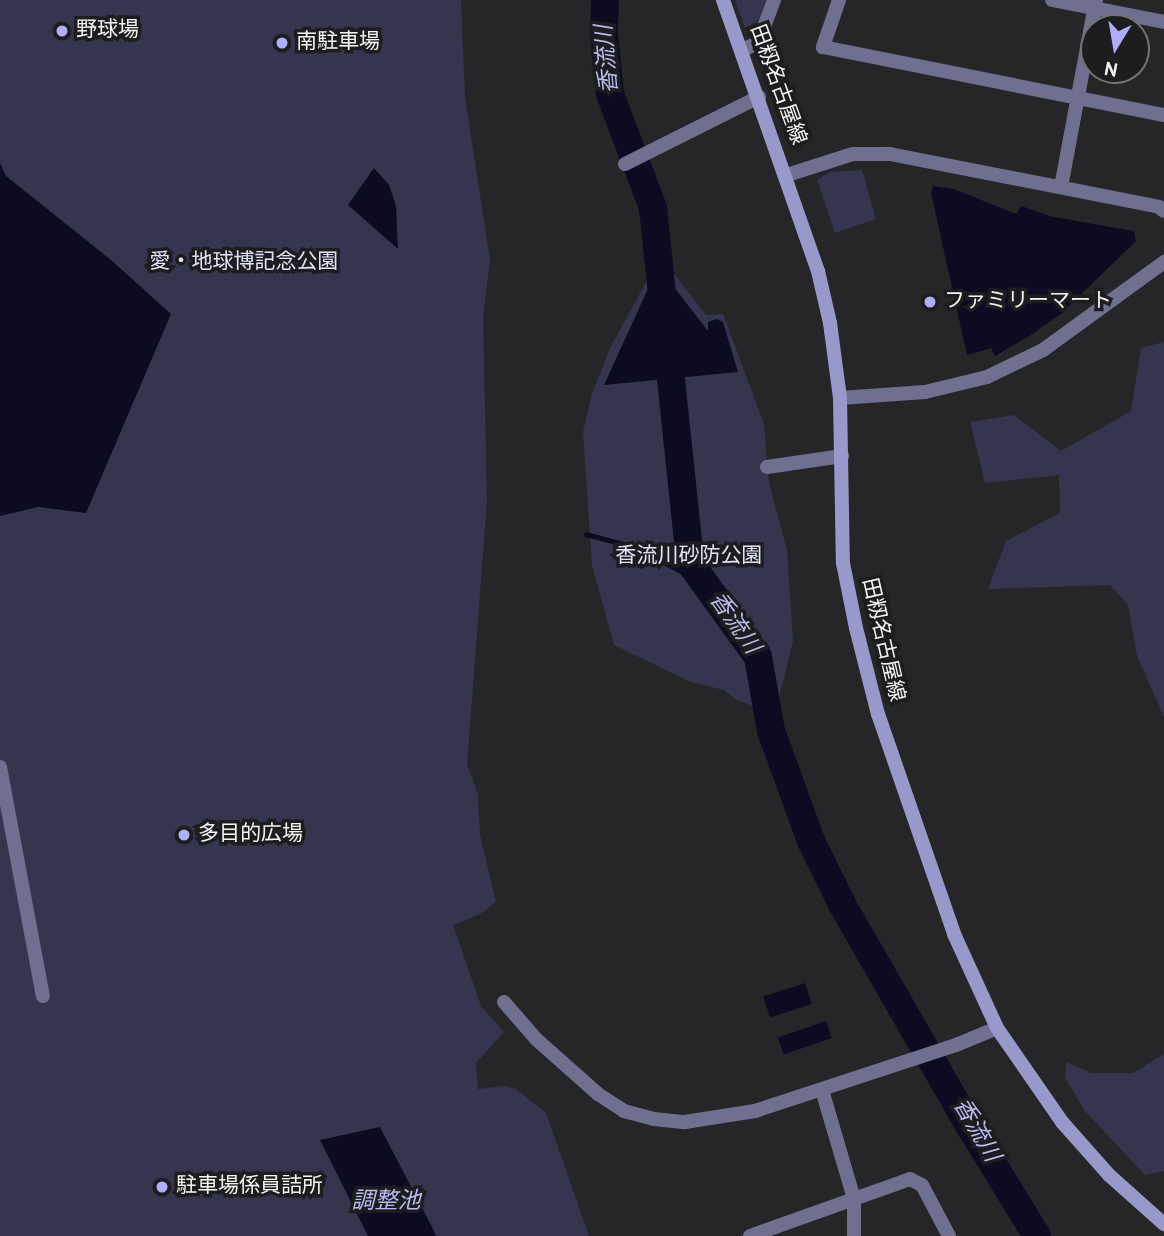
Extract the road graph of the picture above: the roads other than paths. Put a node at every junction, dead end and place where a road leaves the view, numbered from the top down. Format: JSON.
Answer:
{"nodes":[{"id":1,"x":723,"y":0,"type":"edge"},
{"id":2,"x":774,"y":0,"type":"edge"},
{"id":3,"x":839,"y":0,"type":"edge"},
{"id":4,"x":1052,"y":0,"type":"edge"},
{"id":5,"x":1095,"y":4,"type":"edge"},
{"id":6,"x":1164,"y":22,"type":"edge"},
{"id":7,"x":742,"y":50,"type":"junction"},
{"id":8,"x":759,"y":97,"type":"junction"},
{"id":9,"x":1077,"y":99,"type":"junction"},
{"id":10,"x":1164,"y":115,"type":"edge"},
{"id":11,"x":625,"y":164,"type":"dead end"},
{"id":12,"x":787,"y":175,"type":"junction"},
{"id":13,"x":1061,"y":187,"type":"junction"},
{"id":14,"x":1164,"y":211,"type":"edge"},
{"id":15,"x":1164,"y":261,"type":"edge"},
{"id":16,"x":840,"y":398,"type":"junction"},
{"id":17,"x":842,"y":456,"type":"junction"},
{"id":18,"x":766,"y":467,"type":"dead end"},
{"id":19,"x":0,"y":767,"type":"edge"},
{"id":20,"x":43,"y":996,"type":"dead end"},
{"id":21,"x":504,"y":1002,"type":"dead end"},
{"id":22,"x":998,"y":1028,"type":"junction"},
{"id":23,"x":822,"y":1090,"type":"junction"},
{"id":24,"x":854,"y":1199,"type":"junction"},
{"id":25,"x":1164,"y":1224,"type":"edge"},
{"id":26,"x":750,"y":1236,"type":"edge"},
{"id":27,"x":854,"y":1236,"type":"edge"},
{"id":28,"x":949,"y":1236,"type":"edge"}],
"edges":[{"from":1,"to":7,"type":"main road","name":"田籾名古屋線"},
{"from":2,"to":7,"type":"street"},
{"from":3,"to":9,"type":"street"},
{"from":4,"to":5,"type":"street"},
{"from":5,"to":6,"type":"street"},
{"from":5,"to":9,"type":"street"},
{"from":7,"to":8,"type":"main road","name":"田籾名古屋線"},
{"from":8,"to":11,"type":"street"},
{"from":8,"to":12,"type":"main road","name":"田籾名古屋線"},
{"from":9,"to":10,"type":"street"},
{"from":9,"to":13,"type":"street"},
{"from":12,"to":13,"type":"street"},
{"from":12,"to":16,"type":"main road","name":"田籾名古屋線"},
{"from":13,"to":14,"type":"street"},
{"from":15,"to":16,"type":"street"},
{"from":16,"to":17,"type":"main road","name":"田籾名古屋線"},
{"from":17,"to":18,"type":"street"},
{"from":17,"to":22,"type":"main road","name":"田籾名古屋線"},
{"from":19,"to":20,"type":"street"},
{"from":21,"to":23,"type":"street"},
{"from":22,"to":23,"type":"street"},
{"from":22,"to":25,"type":"main road","name":"田籾名古屋線"},
{"from":23,"to":24,"type":"street"},
{"from":24,"to":26,"type":"street"},
{"from":24,"to":27,"type":"street"},
{"from":24,"to":28,"type":"street"}]}
